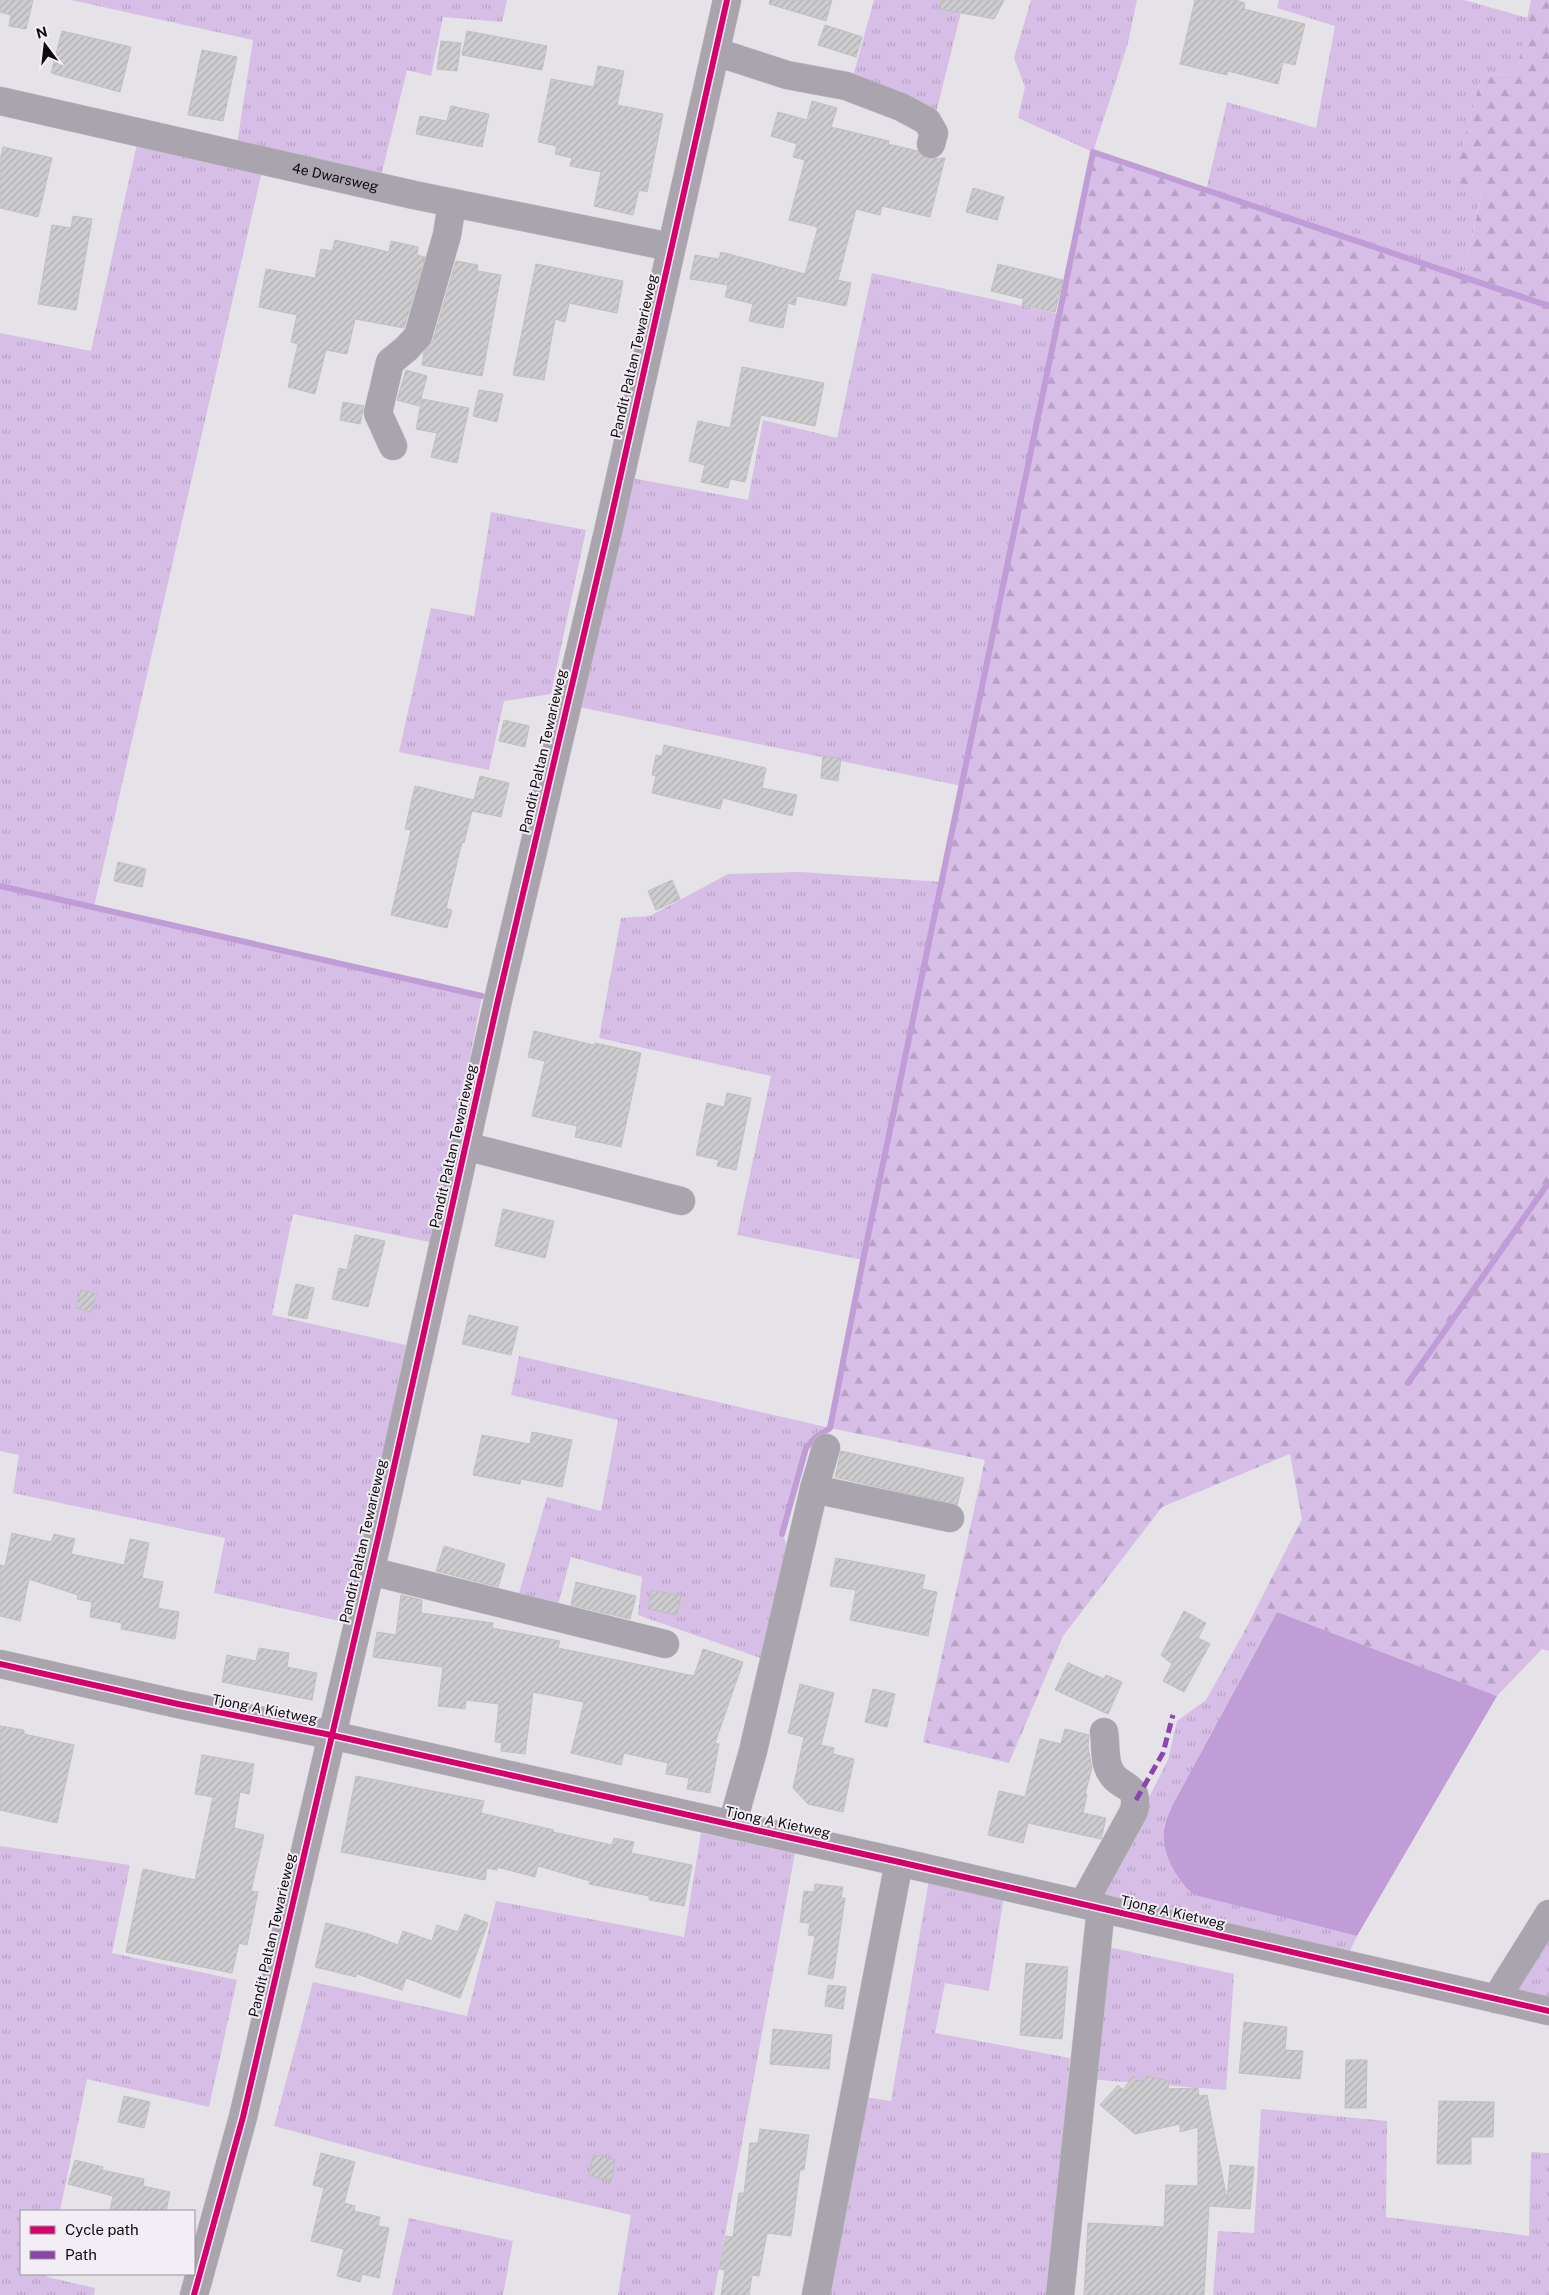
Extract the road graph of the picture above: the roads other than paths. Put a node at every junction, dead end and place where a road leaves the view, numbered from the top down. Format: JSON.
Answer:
{"nodes":[{"id":1,"x":727,"y":0,"type":"edge"},
{"id":2,"x":716,"y":52,"type":"junction"},
{"id":3,"x":0,"y":100,"type":"edge"},
{"id":4,"x":931,"y":144,"type":"dead end"},
{"id":5,"x":452,"y":203,"type":"junction"},
{"id":6,"x":671,"y":247,"type":"junction"},
{"id":7,"x":393,"y":446,"type":"dead end"},
{"id":8,"x":465,"y":1146,"type":"junction"},
{"id":9,"x":681,"y":1201,"type":"dead end"},
{"id":10,"x":826,"y":1448,"type":"dead end"},
{"id":11,"x":814,"y":1489,"type":"junction"},
{"id":12,"x":950,"y":1518,"type":"dead end"},
{"id":13,"x":370,"y":1571,"type":"junction"},
{"id":14,"x":665,"y":1644,"type":"dead end"},
{"id":15,"x":0,"y":1664,"type":"edge"},
{"id":16,"x":1104,"y":1732,"type":"dead end"},
{"id":17,"x":331,"y":1735,"type":"junction"},
{"id":18,"x":732,"y":1825,"type":"junction"},
{"id":19,"x":898,"y":1862,"type":"junction"},
{"id":20,"x":1092,"y":1906,"type":"junction"},
{"id":21,"x":1549,"y":1914,"type":"edge"},
{"id":22,"x":1496,"y":2000,"type":"junction"},
{"id":23,"x":1549,"y":2011,"type":"edge"},
{"id":24,"x":194,"y":2295,"type":"edge"},
{"id":25,"x":816,"y":2295,"type":"edge"},
{"id":26,"x":1060,"y":2295,"type":"edge"}],
"edges":[{"from":1,"to":2,"type":"street","name":"Pandit Paltan Tewarieweg"},
{"from":2,"to":4,"type":"street"},
{"from":2,"to":6,"type":"street","name":"Pandit Paltan Tewarieweg"},
{"from":3,"to":5,"type":"street","name":"4e Dwarsweg"},
{"from":5,"to":6,"type":"street","name":"4e Dwarsweg"},
{"from":5,"to":7,"type":"street"},
{"from":6,"to":8,"type":"street","name":"Pandit Paltan Tewarieweg"},
{"from":8,"to":9,"type":"street"},
{"from":8,"to":13,"type":"street","name":"Pandit Paltan Tewarieweg"},
{"from":10,"to":11,"type":"street"},
{"from":11,"to":12,"type":"street"},
{"from":11,"to":18,"type":"street"},
{"from":13,"to":14,"type":"street"},
{"from":13,"to":17,"type":"street","name":"Pandit Paltan Tewarieweg"},
{"from":15,"to":17,"type":"street","name":"Tjong A Kietweg"},
{"from":16,"to":20,"type":"street"},
{"from":17,"to":18,"type":"street","name":"Tjong A Kietweg"},
{"from":17,"to":24,"type":"street","name":"Pandit Paltan Tewarieweg"},
{"from":18,"to":19,"type":"street","name":"Tjong A Kietweg"},
{"from":19,"to":20,"type":"street","name":"Tjong A Kietweg"},
{"from":19,"to":25,"type":"street"},
{"from":20,"to":22,"type":"street","name":"Tjong A Kietweg"},
{"from":20,"to":26,"type":"street"},
{"from":21,"to":22,"type":"street"},
{"from":22,"to":23,"type":"street","name":"Tjong A Kietweg"}]}
